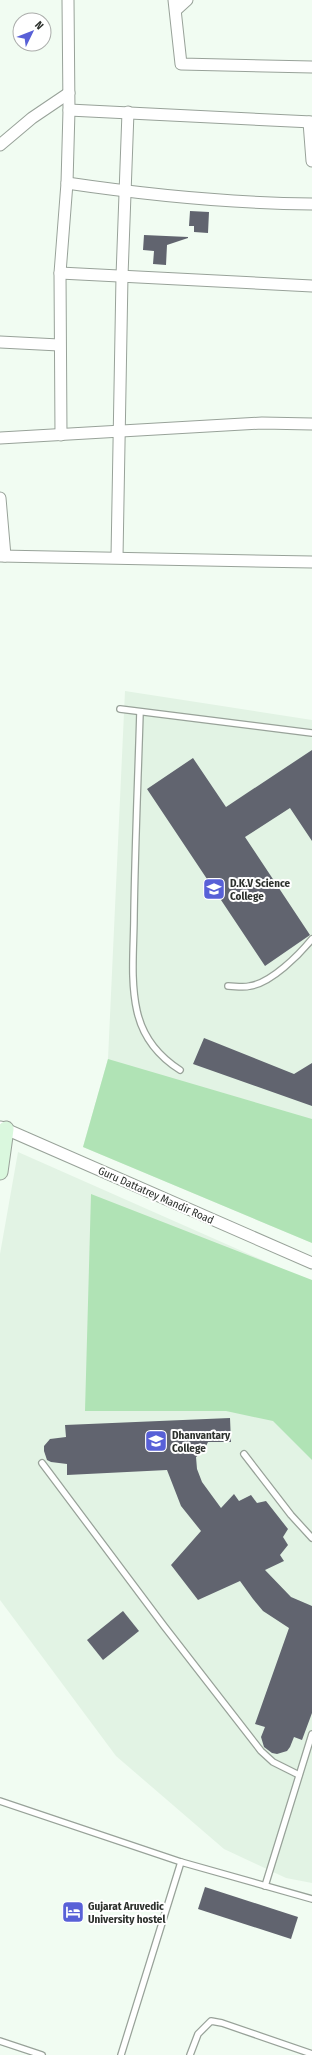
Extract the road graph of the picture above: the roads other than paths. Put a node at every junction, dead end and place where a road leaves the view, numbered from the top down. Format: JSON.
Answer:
{"nodes":[{"id":1,"x":68,"y":0,"type":"edge"},
{"id":2,"x":187,"y":0,"type":"edge"},
{"id":3,"x":175,"y":5,"type":"edge"},
{"id":4,"x":312,"y":67,"type":"edge"},
{"id":5,"x":69,"y":93,"type":"junction"},
{"id":6,"x":69,"y":110,"type":"junction"},
{"id":7,"x":128,"y":112,"type":"junction"},
{"id":8,"x":310,"y":122,"type":"edge"},
{"id":9,"x":0,"y":145,"type":"edge"},
{"id":10,"x":312,"y":161,"type":"edge"},
{"id":11,"x":67,"y":183,"type":"junction"},
{"id":12,"x":125,"y":192,"type":"junction"},
{"id":13,"x":312,"y":204,"type":"edge"},
{"id":14,"x":60,"y":273,"type":"junction"},
{"id":15,"x":122,"y":276,"type":"junction"},
{"id":16,"x":312,"y":286,"type":"edge"},
{"id":17,"x":0,"y":342,"type":"edge"},
{"id":18,"x":60,"y":345,"type":"junction"},
{"id":19,"x":312,"y":424,"type":"edge"},
{"id":20,"x":119,"y":432,"type":"junction"},
{"id":21,"x":61,"y":435,"type":"junction"},
{"id":22,"x":0,"y":438,"type":"edge"},
{"id":23,"x":0,"y":498,"type":"edge"},
{"id":24,"x":3,"y":556,"type":"edge"},
{"id":25,"x":117,"y":557,"type":"junction"},
{"id":26,"x":312,"y":562,"type":"edge"},
{"id":27,"x":120,"y":709,"type":"dead end"},
{"id":28,"x":140,"y":712,"type":"junction"},
{"id":29,"x":312,"y":733,"type":"edge"},
{"id":30,"x":312,"y":939,"type":"edge"},
{"id":31,"x":228,"y":986,"type":"dead end"},
{"id":32,"x":180,"y":1070,"type":"dead end"},
{"id":33,"x":3,"y":1128,"type":"edge"},
{"id":34,"x":0,"y":1172,"type":"edge"},
{"id":35,"x":312,"y":1263,"type":"edge"},
{"id":36,"x":244,"y":1454,"type":"dead end"},
{"id":37,"x":42,"y":1463,"type":"dead end"},
{"id":38,"x":312,"y":1538,"type":"edge"},
{"id":39,"x":312,"y":1734,"type":"edge"},
{"id":40,"x":299,"y":1775,"type":"junction"},
{"id":41,"x":0,"y":1801,"type":"edge"},
{"id":42,"x":181,"y":1862,"type":"junction"},
{"id":43,"x":265,"y":1886,"type":"junction"},
{"id":44,"x":312,"y":1899,"type":"edge"},
{"id":45,"x":0,"y":2041,"type":"edge"},
{"id":46,"x":312,"y":2054,"type":"edge"},
{"id":47,"x":42,"y":2055,"type":"edge"},
{"id":48,"x":122,"y":2055,"type":"edge"},
{"id":49,"x":190,"y":2055,"type":"edge"}],
"edges":[{"from":1,"to":5,"type":"street"},
{"from":2,"to":3,"type":"street"},
{"from":3,"to":4,"type":"street"},
{"from":5,"to":6,"type":"street"},
{"from":5,"to":9,"type":"street"},
{"from":6,"to":7,"type":"street"},
{"from":6,"to":11,"type":"street"},
{"from":7,"to":8,"type":"street"},
{"from":7,"to":12,"type":"street"},
{"from":8,"to":10,"type":"street"},
{"from":11,"to":12,"type":"street"},
{"from":11,"to":14,"type":"street"},
{"from":12,"to":13,"type":"street"},
{"from":12,"to":15,"type":"street"},
{"from":14,"to":15,"type":"street"},
{"from":14,"to":18,"type":"street"},
{"from":15,"to":16,"type":"street"},
{"from":15,"to":20,"type":"street"},
{"from":17,"to":18,"type":"street"},
{"from":18,"to":21,"type":"street"},
{"from":19,"to":20,"type":"street"},
{"from":20,"to":21,"type":"street"},
{"from":20,"to":25,"type":"street"},
{"from":21,"to":22,"type":"street"},
{"from":23,"to":24,"type":"street"},
{"from":24,"to":25,"type":"street"},
{"from":25,"to":26,"type":"street"},
{"from":27,"to":28,"type":"lane"},
{"from":28,"to":29,"type":"lane"},
{"from":28,"to":32,"type":"lane"},
{"from":30,"to":31,"type":"lane"},
{"from":33,"to":34,"type":"street"},
{"from":33,"to":35,"type":"street","name":"Guru Dattatrey Mandir Road"},
{"from":36,"to":38,"type":"lane"},
{"from":37,"to":40,"type":"lane"},
{"from":39,"to":40,"type":"lane"},
{"from":40,"to":43,"type":"lane"},
{"from":41,"to":42,"type":"lane"},
{"from":42,"to":43,"type":"lane"},
{"from":42,"to":48,"type":"lane"},
{"from":43,"to":44,"type":"lane"},
{"from":45,"to":47,"type":"lane"},
{"from":46,"to":49,"type":"lane"}]}
